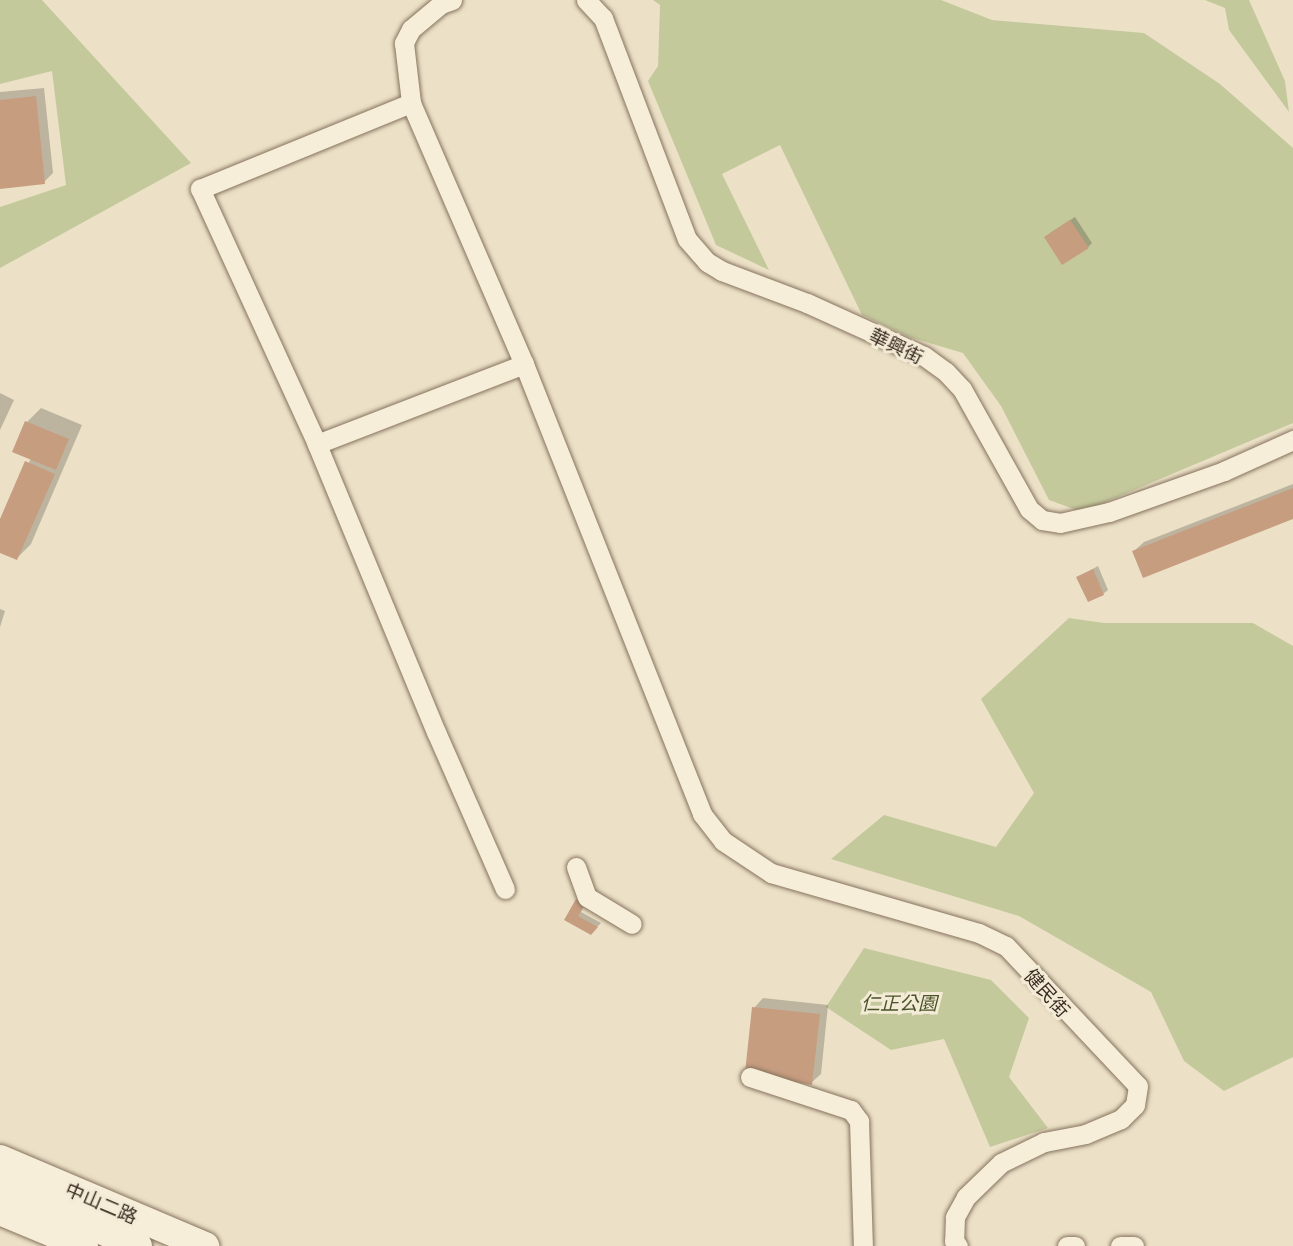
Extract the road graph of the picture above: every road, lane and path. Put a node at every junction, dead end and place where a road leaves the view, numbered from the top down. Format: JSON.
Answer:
{"nodes":[{"id":1,"x":452,"y":0,"type":"edge"},
{"id":2,"x":586,"y":0,"type":"edge"},
{"id":3,"x":411,"y":103,"type":"junction"},
{"id":4,"x":524,"y":364,"type":"junction"},
{"id":5,"x":1293,"y":440,"type":"edge"},
{"id":6,"x":317,"y":443,"type":"junction"},
{"id":7,"x":576,"y":867,"type":"dead end"},
{"id":8,"x":505,"y":889,"type":"dead end"},
{"id":9,"x":632,"y":924,"type":"dead end"},
{"id":10,"x":750,"y":1077,"type":"dead end"},
{"id":11,"x":0,"y":1159,"type":"edge"},
{"id":12,"x":0,"y":1187,"type":"edge"},
{"id":13,"x":0,"y":1211,"type":"edge"},
{"id":14,"x":85,"y":1246,"type":"edge"},
{"id":15,"x":138,"y":1246,"type":"edge"},
{"id":16,"x":205,"y":1246,"type":"edge"},
{"id":17,"x":863,"y":1246,"type":"edge"},
{"id":18,"x":958,"y":1246,"type":"edge"},
{"id":19,"x":1121,"y":1246,"type":"edge"},
{"id":20,"x":1134,"y":1246,"type":"edge"}],
"edges":[{"from":1,"to":3,"type":"street"},
{"from":2,"to":5,"type":"street","name":"華興街"},
{"from":3,"to":4,"type":"street"},
{"from":3,"to":6,"type":"street"},
{"from":4,"to":6,"type":"street"},
{"from":4,"to":18,"type":"street","name":"健民街"},
{"from":6,"to":8,"type":"street"},
{"from":7,"to":9,"type":"street"},
{"from":10,"to":17,"type":"street"},
{"from":11,"to":16,"type":"street","name":"中山二路"},
{"from":12,"to":15,"type":"street","name":"中山二路"},
{"from":13,"to":14,"type":"street"},
{"from":19,"to":20,"type":"street"}]}
